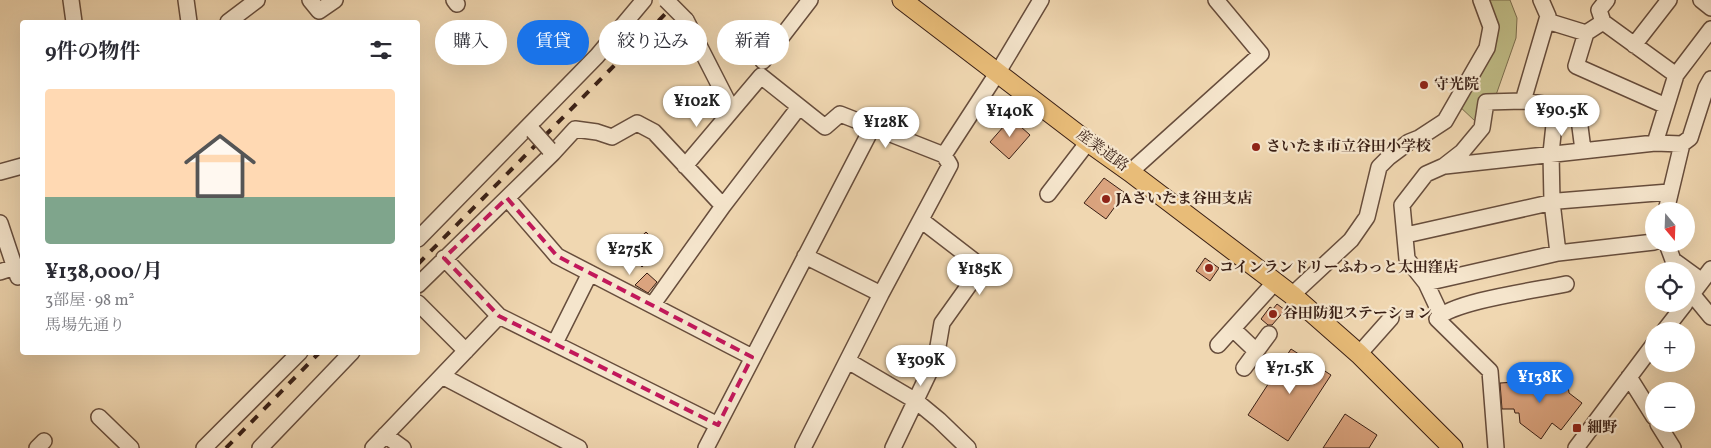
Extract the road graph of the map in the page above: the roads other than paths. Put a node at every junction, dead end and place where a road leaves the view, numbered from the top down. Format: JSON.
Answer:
{"nodes":[{"id":1,"x":71,"y":0,"type":"edge"},
{"id":2,"x":186,"y":0,"type":"edge"},
{"id":3,"x":257,"y":0,"type":"edge"},
{"id":4,"x":310,"y":0,"type":"edge"},
{"id":5,"x":335,"y":0,"type":"edge"},
{"id":6,"x":644,"y":0,"type":"edge"},
{"id":7,"x":666,"y":0,"type":"edge"},
{"id":8,"x":810,"y":0,"type":"edge"},
{"id":9,"x":902,"y":0,"type":"edge"},
{"id":10,"x":1041,"y":0,"type":"edge"},
{"id":11,"x":1216,"y":0,"type":"edge"},
{"id":12,"x":1481,"y":0,"type":"edge"},
{"id":13,"x":1541,"y":0,"type":"edge"},
{"id":14,"x":1606,"y":0,"type":"edge"},
{"id":15,"x":1669,"y":0,"type":"edge"},
{"id":16,"x":74,"y":20,"type":"edge"},
{"id":17,"x":188,"y":20,"type":"edge"},
{"id":18,"x":231,"y":20,"type":"edge"},
{"id":19,"x":1547,"y":21,"type":"junction"},
{"id":20,"x":1603,"y":22,"type":"junction"},
{"id":21,"x":789,"y":27,"type":"edge"},
{"id":22,"x":1711,"y":29,"type":"edge"},
{"id":23,"x":1586,"y":33,"type":"junction"},
{"id":24,"x":1634,"y":45,"type":"junction"},
{"id":25,"x":998,"y":72,"type":"junction"},
{"id":26,"x":1676,"y":74,"type":"junction"},
{"id":27,"x":1711,"y":79,"type":"edge"},
{"id":28,"x":1523,"y":100,"type":"junction"},
{"id":29,"x":1666,"y":106,"type":"junction"},
{"id":30,"x":799,"y":107,"type":"junction"},
{"id":31,"x":732,"y":110,"type":"junction"},
{"id":32,"x":1578,"y":119,"type":"dead end"},
{"id":33,"x":530,"y":128,"type":"junction"},
{"id":34,"x":872,"y":128,"type":"junction"},
{"id":35,"x":1088,"y":142,"type":"junction"},
{"id":36,"x":1655,"y":143,"type":"junction"},
{"id":37,"x":1682,"y":144,"type":"junction"},
{"id":38,"x":1582,"y":150,"type":"junction"},
{"id":39,"x":551,"y":151,"type":"junction"},
{"id":40,"x":1551,"y":153,"type":"junction"},
{"id":41,"x":947,"y":160,"type":"junction"},
{"id":42,"x":685,"y":166,"type":"junction"},
{"id":43,"x":1444,"y":166,"type":"junction"},
{"id":44,"x":20,"y":167,"type":"edge"},
{"id":45,"x":0,"y":172,"type":"edge"},
{"id":46,"x":1130,"y":172,"type":"junction"},
{"id":47,"x":1670,"y":192,"type":"junction"},
{"id":48,"x":1048,"y":194,"type":"dead end"},
{"id":49,"x":507,"y":198,"type":"junction"},
{"id":50,"x":1552,"y":202,"type":"junction"},
{"id":51,"x":1668,"y":202,"type":"edge"},
{"id":52,"x":723,"y":206,"type":"junction"},
{"id":53,"x":921,"y":220,"type":"junction"},
{"id":54,"x":0,"y":223,"type":"edge"},
{"id":55,"x":1406,"y":235,"type":"junction"},
{"id":56,"x":420,"y":237,"type":"edge"},
{"id":57,"x":1645,"y":243,"type":"edge"},
{"id":58,"x":1670,"y":252,"type":"edge"},
{"id":59,"x":1558,"y":253,"type":"junction"},
{"id":60,"x":805,"y":256,"type":"junction"},
{"id":61,"x":444,"y":258,"type":"junction"},
{"id":62,"x":1711,"y":269,"type":"edge"},
{"id":63,"x":0,"y":272,"type":"edge"},
{"id":64,"x":590,"y":273,"type":"junction"},
{"id":65,"x":1702,"y":281,"type":"junction"},
{"id":66,"x":1275,"y":282,"type":"junction"},
{"id":67,"x":420,"y":283,"type":"edge"},
{"id":68,"x":1426,"y":283,"type":"junction"},
{"id":69,"x":1566,"y":284,"type":"dead end"},
{"id":70,"x":1695,"y":290,"type":"edge"},
{"id":71,"x":881,"y":294,"type":"junction"},
{"id":72,"x":1292,"y":295,"type":"junction"},
{"id":73,"x":653,"y":304,"type":"junction"},
{"id":74,"x":420,"y":305,"type":"edge"},
{"id":75,"x":1695,"y":305,"type":"edge"},
{"id":76,"x":1679,"y":312,"type":"edge"},
{"id":77,"x":1441,"y":314,"type":"junction"},
{"id":78,"x":499,"y":316,"type":"junction"},
{"id":79,"x":1711,"y":317,"type":"edge"},
{"id":80,"x":1392,"y":318,"type":"dead end"},
{"id":81,"x":1671,"y":322,"type":"edge"},
{"id":82,"x":1233,"y":329,"type":"junction"},
{"id":83,"x":1269,"y":334,"type":"dead end"},
{"id":84,"x":555,"y":343,"type":"junction"},
{"id":85,"x":1218,"y":346,"type":"dead end"},
{"id":86,"x":466,"y":351,"type":"junction"},
{"id":87,"x":1256,"y":351,"type":"junction"},
{"id":88,"x":1360,"y":354,"type":"junction"},
{"id":89,"x":297,"y":355,"type":"edge"},
{"id":90,"x":349,"y":355,"type":"edge"},
{"id":91,"x":1645,"y":355,"type":"edge"},
{"id":92,"x":752,"y":357,"type":"junction"},
{"id":93,"x":848,"y":361,"type":"junction"},
{"id":94,"x":1244,"y":368,"type":"dead end"},
{"id":95,"x":442,"y":376,"type":"junction"},
{"id":96,"x":1628,"y":377,"type":"junction"},
{"id":97,"x":916,"y":402,"type":"junction"},
{"id":98,"x":1645,"y":403,"type":"edge"},
{"id":99,"x":99,"y":417,"type":"dead end"},
{"id":100,"x":718,"y":425,"type":"junction"},
{"id":101,"x":1663,"y":432,"type":"edge"},
{"id":102,"x":385,"y":436,"type":"junction"},
{"id":103,"x":562,"y":444,"type":"edge"},
{"id":104,"x":130,"y":448,"type":"edge"},
{"id":105,"x":204,"y":448,"type":"edge"},
{"id":106,"x":260,"y":448,"type":"edge"},
{"id":107,"x":374,"y":448,"type":"edge"},
{"id":108,"x":403,"y":448,"type":"edge"},
{"id":109,"x":580,"y":448,"type":"edge"},
{"id":110,"x":706,"y":448,"type":"edge"},
{"id":111,"x":803,"y":448,"type":"edge"},
{"id":112,"x":893,"y":448,"type":"edge"},
{"id":113,"x":968,"y":448,"type":"edge"},
{"id":114,"x":1452,"y":448,"type":"edge"},
{"id":115,"x":1496,"y":448,"type":"edge"},
{"id":116,"x":1576,"y":448,"type":"edge"},
{"id":117,"x":1673,"y":448,"type":"edge"}],
"edges":[{"from":1,"to":16,"type":"street"},
{"from":2,"to":17,"type":"street"},
{"from":3,"to":18,"type":"street"},
{"from":4,"to":5,"type":"street"},
{"from":6,"to":33,"type":"street"},
{"from":7,"to":31,"type":"street","bridge":true},
{"from":8,"to":21,"type":"street"},
{"from":9,"to":25,"type":"main road","name":"産業道路"},
{"from":10,"to":25,"type":"street"},
{"from":11,"to":46,"type":"street"},
{"from":12,"to":72,"type":"street"},
{"from":13,"to":19,"type":"street"},
{"from":14,"to":20,"type":"street"},
{"from":15,"to":24,"type":"street"},
{"from":19,"to":23,"type":"street"},
{"from":19,"to":28,"type":"street"},
{"from":20,"to":23,"type":"street"},
{"from":20,"to":24,"type":"street"},
{"from":22,"to":26,"type":"street"},
{"from":23,"to":29,"type":"street"},
{"from":24,"to":26,"type":"street"},
{"from":25,"to":35,"type":"main road","name":"産業道路"},
{"from":25,"to":41,"type":"street"},
{"from":26,"to":29,"type":"street"},
{"from":27,"to":37,"type":"street"},
{"from":28,"to":40,"type":"street"},
{"from":28,"to":43,"type":"street"},
{"from":29,"to":36,"type":"street"},
{"from":30,"to":31,"type":"street"},
{"from":30,"to":34,"type":"street"},
{"from":30,"to":52,"type":"street"},
{"from":31,"to":42,"type":"street"},
{"from":32,"to":38,"type":"street"},
{"from":33,"to":39,"type":"street","bridge":true},
{"from":33,"to":56,"type":"street"},
{"from":34,"to":41,"type":"street"},
{"from":34,"to":60,"type":"street"},
{"from":35,"to":46,"type":"main road","name":"産業道路"},
{"from":35,"to":48,"type":"street"},
{"from":36,"to":37,"type":"street"},
{"from":36,"to":38,"type":"street"},
{"from":37,"to":47,"type":"street"},
{"from":38,"to":40,"type":"street"},
{"from":39,"to":42,"type":"street"},
{"from":39,"to":49,"type":"street"},
{"from":40,"to":43,"type":"street"},
{"from":40,"to":50,"type":"street"},
{"from":41,"to":53,"type":"street"},
{"from":42,"to":52,"type":"street"},
{"from":43,"to":55,"type":"street"},
{"from":44,"to":45,"type":"street"},
{"from":46,"to":66,"type":"main road","name":"産業道路"},
{"from":47,"to":50,"type":"street"},
{"from":47,"to":51,"type":"street"},
{"from":49,"to":61,"type":"street"},
{"from":49,"to":64,"type":"street"},
{"from":50,"to":55,"type":"street"},
{"from":50,"to":59,"type":"street"},
{"from":52,"to":73,"type":"street"},
{"from":53,"to":71,"type":"street"},
{"from":53,"to":97,"type":"street"},
{"from":54,"to":63,"type":"street"},
{"from":55,"to":68,"type":"street"},
{"from":57,"to":59,"type":"street"},
{"from":58,"to":65,"type":"street"},
{"from":59,"to":68,"type":"street"},
{"from":60,"to":71,"type":"street"},
{"from":60,"to":92,"type":"street"},
{"from":61,"to":67,"type":"street"},
{"from":61,"to":78,"type":"street"},
{"from":62,"to":65,"type":"street"},
{"from":64,"to":73,"type":"street"},
{"from":64,"to":84,"type":"street"},
{"from":65,"to":70,"type":"street"},
{"from":66,"to":72,"type":"main road","name":"産業道路"},
{"from":66,"to":82,"type":"street"},
{"from":68,"to":77,"type":"street"},
{"from":69,"to":77,"type":"street"},
{"from":71,"to":93,"type":"street"},
{"from":72,"to":88,"type":"main road","name":"産業道路"},
{"from":73,"to":92,"type":"street"},
{"from":74,"to":86,"type":"street"},
{"from":75,"to":79,"type":"street"},
{"from":76,"to":81,"type":"street"},
{"from":77,"to":115,"type":"street"},
{"from":78,"to":84,"type":"street"},
{"from":78,"to":86,"type":"street"},
{"from":80,"to":88,"type":"street"},
{"from":82,"to":85,"type":"street"},
{"from":82,"to":87,"type":"street"},
{"from":83,"to":87,"type":"street"},
{"from":84,"to":100,"type":"street"},
{"from":86,"to":95,"type":"street"},
{"from":87,"to":94,"type":"street"},
{"from":88,"to":114,"type":"main road","name":"産業道路"},
{"from":89,"to":105,"type":"street"},
{"from":90,"to":106,"type":"street"},
{"from":91,"to":96,"type":"street"},
{"from":92,"to":100,"type":"street"},
{"from":93,"to":97,"type":"street"},
{"from":93,"to":111,"type":"street"},
{"from":95,"to":102,"type":"street"},
{"from":95,"to":103,"type":"street"},
{"from":96,"to":98,"type":"street"},
{"from":96,"to":116,"type":"street"},
{"from":97,"to":112,"type":"street"},
{"from":97,"to":113,"type":"street"},
{"from":99,"to":104,"type":"street"},
{"from":100,"to":110,"type":"street"},
{"from":101,"to":117,"type":"street"},
{"from":102,"to":107,"type":"street"},
{"from":102,"to":108,"type":"street"},
{"from":103,"to":109,"type":"street"}]}
